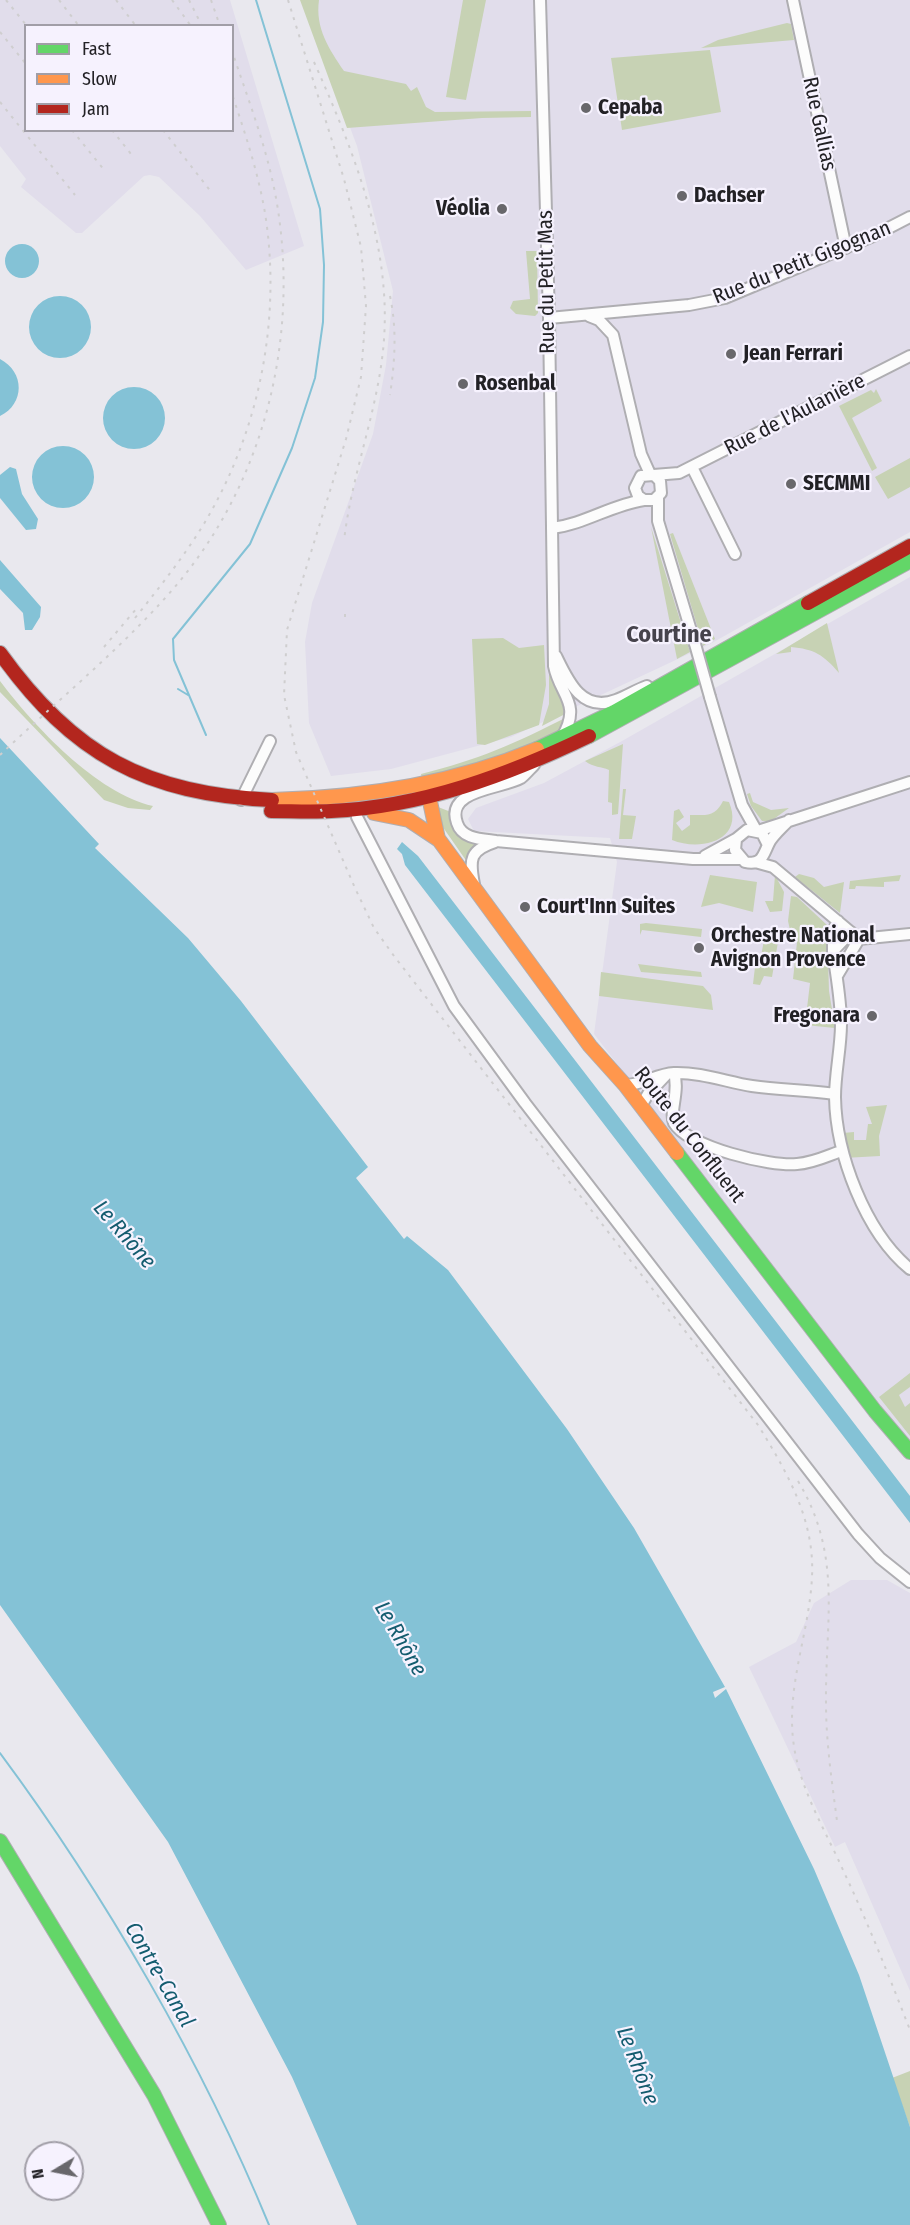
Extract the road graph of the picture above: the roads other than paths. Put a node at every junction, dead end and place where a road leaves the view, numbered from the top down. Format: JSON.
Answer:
{"nodes":[{"id":1,"x":540,"y":0,"type":"edge"},
{"id":2,"x":793,"y":0,"type":"edge"},
{"id":3,"x":910,"y":217,"type":"edge"},
{"id":4,"x":846,"y":248,"type":"junction"},
{"id":5,"x":625,"y":312,"type":"junction"},
{"id":6,"x":589,"y":316,"type":"junction"},
{"id":7,"x":549,"y":318,"type":"junction"},
{"id":8,"x":614,"y":335,"type":"junction"},
{"id":9,"x":910,"y":356,"type":"edge"},
{"id":10,"x":692,"y":467,"type":"junction"},
{"id":11,"x":679,"y":473,"type":"junction"},
{"id":12,"x":652,"y":475,"type":"junction"},
{"id":13,"x":635,"y":488,"type":"junction"},
{"id":14,"x":660,"y":493,"type":"junction"},
{"id":15,"x":644,"y":501,"type":"junction"},
{"id":16,"x":620,"y":505,"type":"junction"},
{"id":17,"x":658,"y":521,"type":"junction"},
{"id":18,"x":552,"y":528,"type":"junction"},
{"id":19,"x":910,"y":546,"type":"edge"},
{"id":20,"x":735,"y":554,"type":"dead end"},
{"id":21,"x":910,"y":561,"type":"edge"},
{"id":22,"x":0,"y":653,"type":"edge"},
{"id":23,"x":555,"y":653,"type":"junction"},
{"id":24,"x":0,"y":668,"type":"edge"},
{"id":25,"x":673,"y":679,"type":"junction"},
{"id":26,"x":562,"y":737,"type":"junction"},
{"id":27,"x":270,"y":741,"type":"dead end"},
{"id":28,"x":501,"y":763,"type":"junction"},
{"id":29,"x":537,"y":763,"type":"junction"},
{"id":30,"x":910,"y":782,"type":"edge"},
{"id":31,"x":408,"y":787,"type":"junction"},
{"id":32,"x":425,"y":797,"type":"junction"},
{"id":33,"x":241,"y":800,"type":"junction"},
{"id":34,"x":742,"y":805,"type":"junction"},
{"id":35,"x":352,"y":814,"type":"junction"},
{"id":36,"x":789,"y":820,"type":"junction"},
{"id":37,"x":427,"y":830,"type":"junction"},
{"id":38,"x":757,"y":831,"type":"junction"},
{"id":39,"x":738,"y":837,"type":"junction"},
{"id":40,"x":439,"y":840,"type":"junction"},
{"id":41,"x":496,"y":841,"type":"junction"},
{"id":42,"x":767,"y":848,"type":"junction"},
{"id":43,"x":702,"y":858,"type":"junction"},
{"id":44,"x":741,"y":859,"type":"junction"},
{"id":45,"x":755,"y":862,"type":"junction"},
{"id":46,"x":773,"y":867,"type":"junction"},
{"id":47,"x":474,"y":888,"type":"junction"},
{"id":48,"x":838,"y":921,"type":"junction"},
{"id":49,"x":910,"y":934,"type":"edge"},
{"id":50,"x":855,"y":935,"type":"junction"},
{"id":51,"x":833,"y":951,"type":"junction"},
{"id":52,"x":837,"y":976,"type":"junction"},
{"id":53,"x":670,"y":1074,"type":"junction"},
{"id":54,"x":625,"y":1085,"type":"junction"},
{"id":55,"x":835,"y":1094,"type":"junction"},
{"id":56,"x":641,"y":1106,"type":"junction"},
{"id":57,"x":842,"y":1151,"type":"junction"},
{"id":58,"x":910,"y":1269,"type":"edge"},
{"id":59,"x":910,"y":1452,"type":"edge"},
{"id":60,"x":910,"y":1582,"type":"edge"},
{"id":61,"x":0,"y":1841,"type":"edge"},
{"id":62,"x":0,"y":1857,"type":"edge"},
{"id":63,"x":83,"y":1974,"type":"junction"},
{"id":64,"x":219,"y":2225,"type":"edge"}],
"edges":[{"from":1,"to":7,"type":"street","name":"Rue du Petit Mas"},
{"from":2,"to":4,"type":"street","name":"Rue Gallias"},
{"from":3,"to":4,"type":"street","name":"Rue du Petit Gigognan"},
{"from":4,"to":5,"type":"street","name":"Rue du Petit Gigognan"},
{"from":5,"to":6,"type":"street","name":"Rue du Petit Gigognan"},
{"from":5,"to":8,"type":"street"},
{"from":6,"to":7,"type":"street","name":"Rue du Petit Gigognan"},
{"from":6,"to":8,"type":"street"},
{"from":7,"to":18,"type":"street","name":"Rue du Petit Mas"},
{"from":8,"to":12,"type":"street"},
{"from":9,"to":10,"type":"street","name":"Rue de l'Aulanière"},
{"from":10,"to":11,"type":"street","name":"Rue de l'Aulanière"},
{"from":10,"to":20,"type":"street"},
{"from":11,"to":12,"type":"street","name":"Rue de l'Aulanière"},
{"from":11,"to":14,"type":"street","name":"Rue de l'Aulanière"},
{"from":12,"to":13,"type":"street"},
{"from":12,"to":14,"type":"street"},
{"from":13,"to":15,"type":"street"},
{"from":13,"to":16,"type":"street"},
{"from":14,"to":15,"type":"street"},
{"from":14,"to":17,"type":"street"},
{"from":15,"to":16,"type":"street"},
{"from":15,"to":17,"type":"street"},
{"from":16,"to":18,"type":"street"},
{"from":17,"to":34,"type":"street","bridge":true},
{"from":18,"to":23,"type":"street","name":"Rue du Petit Mas"},
{"from":19,"to":25,"type":"main road"},
{"from":21,"to":29,"type":"main road"},
{"from":22,"to":33,"type":"main road"},
{"from":23,"to":25,"type":"street"},
{"from":23,"to":26,"type":"street","name":"Rue du Petit Mas"},
{"from":24,"to":35,"type":"main road"},
{"from":25,"to":26,"type":"main road"},
{"from":26,"to":28,"type":"main road"},
{"from":27,"to":33,"type":"street"},
{"from":28,"to":31,"type":"main road"},
{"from":28,"to":32,"type":"main road"},
{"from":29,"to":32,"type":"main road"},
{"from":29,"to":41,"type":"street"},
{"from":30,"to":36,"type":"street"},
{"from":31,"to":32,"type":"main road"},
{"from":31,"to":33,"type":"main road"},
{"from":32,"to":35,"type":"main road"},
{"from":32,"to":37,"type":"main road"},
{"from":32,"to":40,"type":"main road"},
{"from":34,"to":38,"type":"street"},
{"from":34,"to":39,"type":"street"},
{"from":35,"to":37,"type":"main road"},
{"from":35,"to":60,"type":"street"},
{"from":36,"to":38,"type":"street"},
{"from":36,"to":42,"type":"street"},
{"from":37,"to":40,"type":"main road"},
{"from":38,"to":39,"type":"street"},
{"from":38,"to":42,"type":"street"},
{"from":39,"to":43,"type":"street"},
{"from":39,"to":44,"type":"street"},
{"from":40,"to":47,"type":"main road","name":"Route du Confluent"},
{"from":41,"to":43,"type":"street"},
{"from":41,"to":47,"type":"street"},
{"from":42,"to":45,"type":"street"},
{"from":42,"to":46,"type":"street"},
{"from":43,"to":44,"type":"street"},
{"from":44,"to":45,"type":"street"},
{"from":45,"to":46,"type":"street"},
{"from":46,"to":48,"type":"street"},
{"from":47,"to":54,"type":"main road","name":"Route du Confluent"},
{"from":48,"to":50,"type":"street"},
{"from":48,"to":51,"type":"street"},
{"from":49,"to":50,"type":"street"},
{"from":50,"to":51,"type":"street"},
{"from":50,"to":52,"type":"street"},
{"from":51,"to":52,"type":"street"},
{"from":52,"to":55,"type":"street"},
{"from":53,"to":54,"type":"street"},
{"from":53,"to":55,"type":"street"},
{"from":53,"to":56,"type":"street"},
{"from":53,"to":57,"type":"street"},
{"from":54,"to":56,"type":"main road","name":"Route du Confluent"},
{"from":55,"to":57,"type":"street"},
{"from":56,"to":59,"type":"main road","name":"Route du Confluent"},
{"from":57,"to":58,"type":"street"},
{"from":61,"to":63,"type":"main road"},
{"from":62,"to":63,"type":"main road"},
{"from":63,"to":64,"type":"main road"}]}
